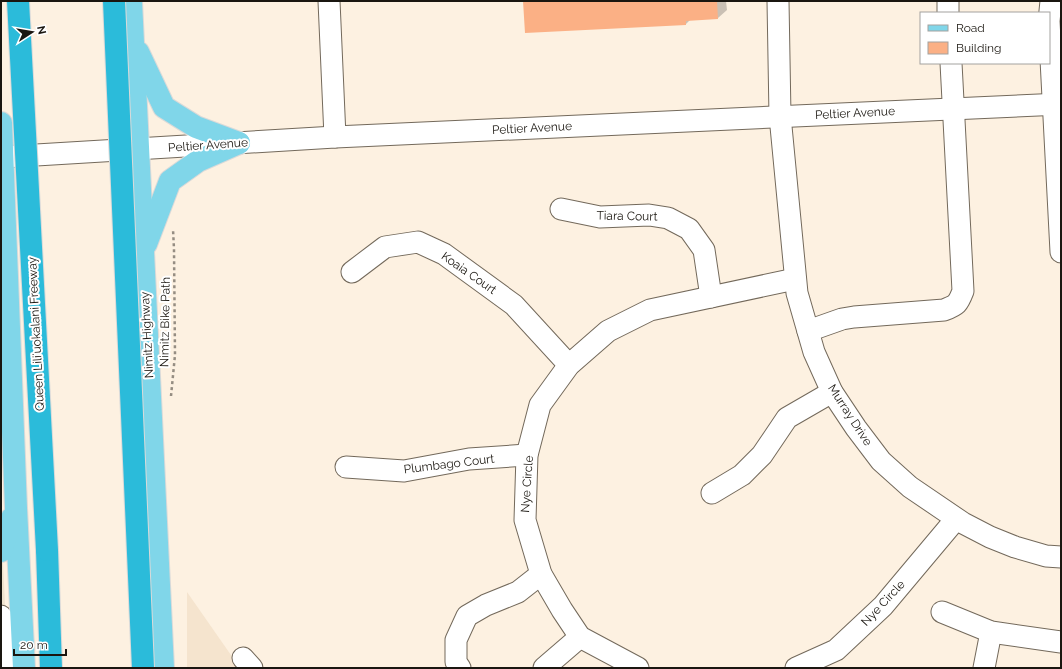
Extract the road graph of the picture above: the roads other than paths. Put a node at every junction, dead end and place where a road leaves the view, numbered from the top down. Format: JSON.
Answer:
{"nodes":[{"id":1,"x":18,"y":1,"type":"edge"},
{"id":2,"x":114,"y":1,"type":"edge"},
{"id":3,"x":131,"y":1,"type":"edge"},
{"id":4,"x":329,"y":1,"type":"edge"},
{"id":5,"x":778,"y":1,"type":"edge"},
{"id":6,"x":948,"y":1,"type":"edge"},
{"id":7,"x":1051,"y":1,"type":"edge"},
{"id":8,"x":948,"y":12,"type":"edge"},
{"id":9,"x":1050,"y":12,"type":"edge"},
{"id":10,"x":1050,"y":30,"type":"edge"},
{"id":11,"x":134,"y":43,"type":"junction"},
{"id":12,"x":951,"y":64,"type":"edge"},
{"id":13,"x":1058,"y":104,"type":"edge"},
{"id":14,"x":954,"y":109,"type":"junction"},
{"id":15,"x":780,"y":116,"type":"junction"},
{"id":16,"x":1,"y":122,"type":"edge"},
{"id":17,"x":336,"y":137,"type":"junction"},
{"id":18,"x":239,"y":143,"type":"junction"},
{"id":19,"x":138,"y":150,"type":"junction"},
{"id":20,"x":2,"y":160,"type":"edge"},
{"id":21,"x":561,"y":209,"type":"dead end"},
{"id":22,"x":143,"y":252,"type":"junction"},
{"id":23,"x":1061,"y":252,"type":"edge"},
{"id":24,"x":352,"y":272,"type":"dead end"},
{"id":25,"x":795,"y":279,"type":"junction"},
{"id":26,"x":711,"y":297,"type":"junction"},
{"id":27,"x":808,"y":331,"type":"junction"},
{"id":28,"x":569,"y":365,"type":"junction"},
{"id":29,"x":832,"y":392,"type":"junction"},
{"id":30,"x":527,"y":455,"type":"junction"},
{"id":31,"x":346,"y":467,"type":"dead end"},
{"id":32,"x":712,"y":493,"type":"dead end"},
{"id":33,"x":16,"y":508,"type":"junction"},
{"id":34,"x":956,"y":519,"type":"junction"},
{"id":35,"x":1,"y":551,"type":"edge"},
{"id":36,"x":1061,"y":557,"type":"edge"},
{"id":37,"x":541,"y":574,"type":"junction"},
{"id":38,"x":942,"y":612,"type":"dead end"},
{"id":39,"x":2,"y":628,"type":"edge"},
{"id":40,"x":991,"y":632,"type":"junction"},
{"id":41,"x":580,"y":638,"type":"junction"},
{"id":42,"x":1061,"y":642,"type":"edge"},
{"id":43,"x":838,"y":659,"type":"edge"},
{"id":44,"x":4,"y":668,"type":"edge"},
{"id":45,"x":24,"y":668,"type":"edge"},
{"id":46,"x":51,"y":668,"type":"edge"},
{"id":47,"x":143,"y":668,"type":"edge"},
{"id":48,"x":163,"y":668,"type":"edge"},
{"id":49,"x":460,"y":668,"type":"edge"},
{"id":50,"x":544,"y":668,"type":"edge"},
{"id":51,"x":638,"y":668,"type":"edge"},
{"id":52,"x":796,"y":668,"type":"edge"},
{"id":53,"x":984,"y":668,"type":"edge"}],
"edges":[{"from":1,"to":46,"type":"highway","name":"Queen Liliʻuokalani Freeway","bridge":true},
{"from":2,"to":47,"type":"highway","bridge":true},
{"from":3,"to":11,"type":"main road","name":"Nimitz Highway"},
{"from":4,"to":17,"type":"street"},
{"from":5,"to":15,"type":"street","name":"Murray Drive"},
{"from":6,"to":8,"type":"street"},
{"from":7,"to":9,"type":"street"},
{"from":10,"to":13,"type":"street"},
{"from":11,"to":18,"type":"main road"},
{"from":11,"to":19,"type":"main road","name":"Nimitz Highway"},
{"from":12,"to":14,"type":"street"},
{"from":13,"to":14,"type":"street","name":"Peltier Avenue"},
{"from":13,"to":23,"type":"street"},
{"from":14,"to":15,"type":"street","name":"Peltier Avenue"},
{"from":14,"to":27,"type":"street"},
{"from":15,"to":17,"type":"street","name":"Peltier Avenue"},
{"from":15,"to":25,"type":"street","name":"Murray Drive"},
{"from":16,"to":20,"type":"main road"},
{"from":17,"to":18,"type":"street","name":"Peltier Avenue"},
{"from":18,"to":19,"type":"street","name":"Peltier Avenue"},
{"from":18,"to":22,"type":"main road"},
{"from":19,"to":20,"type":"street","name":"Peltier Avenue"},
{"from":19,"to":22,"type":"main road","name":"Nimitz Highway"},
{"from":20,"to":33,"type":"main road"},
{"from":21,"to":26,"type":"street","name":"Tiara Court"},
{"from":22,"to":48,"type":"main road","name":"Nimitz Highway"},
{"from":24,"to":28,"type":"street","name":"Koaia Court"},
{"from":25,"to":26,"type":"street","name":"Nye Circle"},
{"from":25,"to":27,"type":"street","name":"Murray Drive"},
{"from":26,"to":28,"type":"street","name":"Nye Circle"},
{"from":27,"to":29,"type":"street","name":"Murray Drive"},
{"from":28,"to":30,"type":"street","name":"Nye Circle"},
{"from":29,"to":32,"type":"street"},
{"from":29,"to":34,"type":"street","name":"Murray Drive"},
{"from":30,"to":31,"type":"street","name":"Plumbago Court"},
{"from":30,"to":37,"type":"street","name":"Nye Circle"},
{"from":33,"to":35,"type":"main road"},
{"from":33,"to":45,"type":"main road"},
{"from":34,"to":36,"type":"street","name":"Murray Drive"},
{"from":34,"to":43,"type":"street","name":"Nye Circle"},
{"from":37,"to":41,"type":"street","name":"Nye Circle"},
{"from":37,"to":49,"type":"street"},
{"from":38,"to":40,"type":"street"},
{"from":39,"to":44,"type":"street"},
{"from":40,"to":42,"type":"street"},
{"from":40,"to":53,"type":"street"},
{"from":41,"to":50,"type":"street"},
{"from":41,"to":51,"type":"street","name":"Nye Circle"},
{"from":43,"to":52,"type":"street","name":"Nye Circle"}]}
